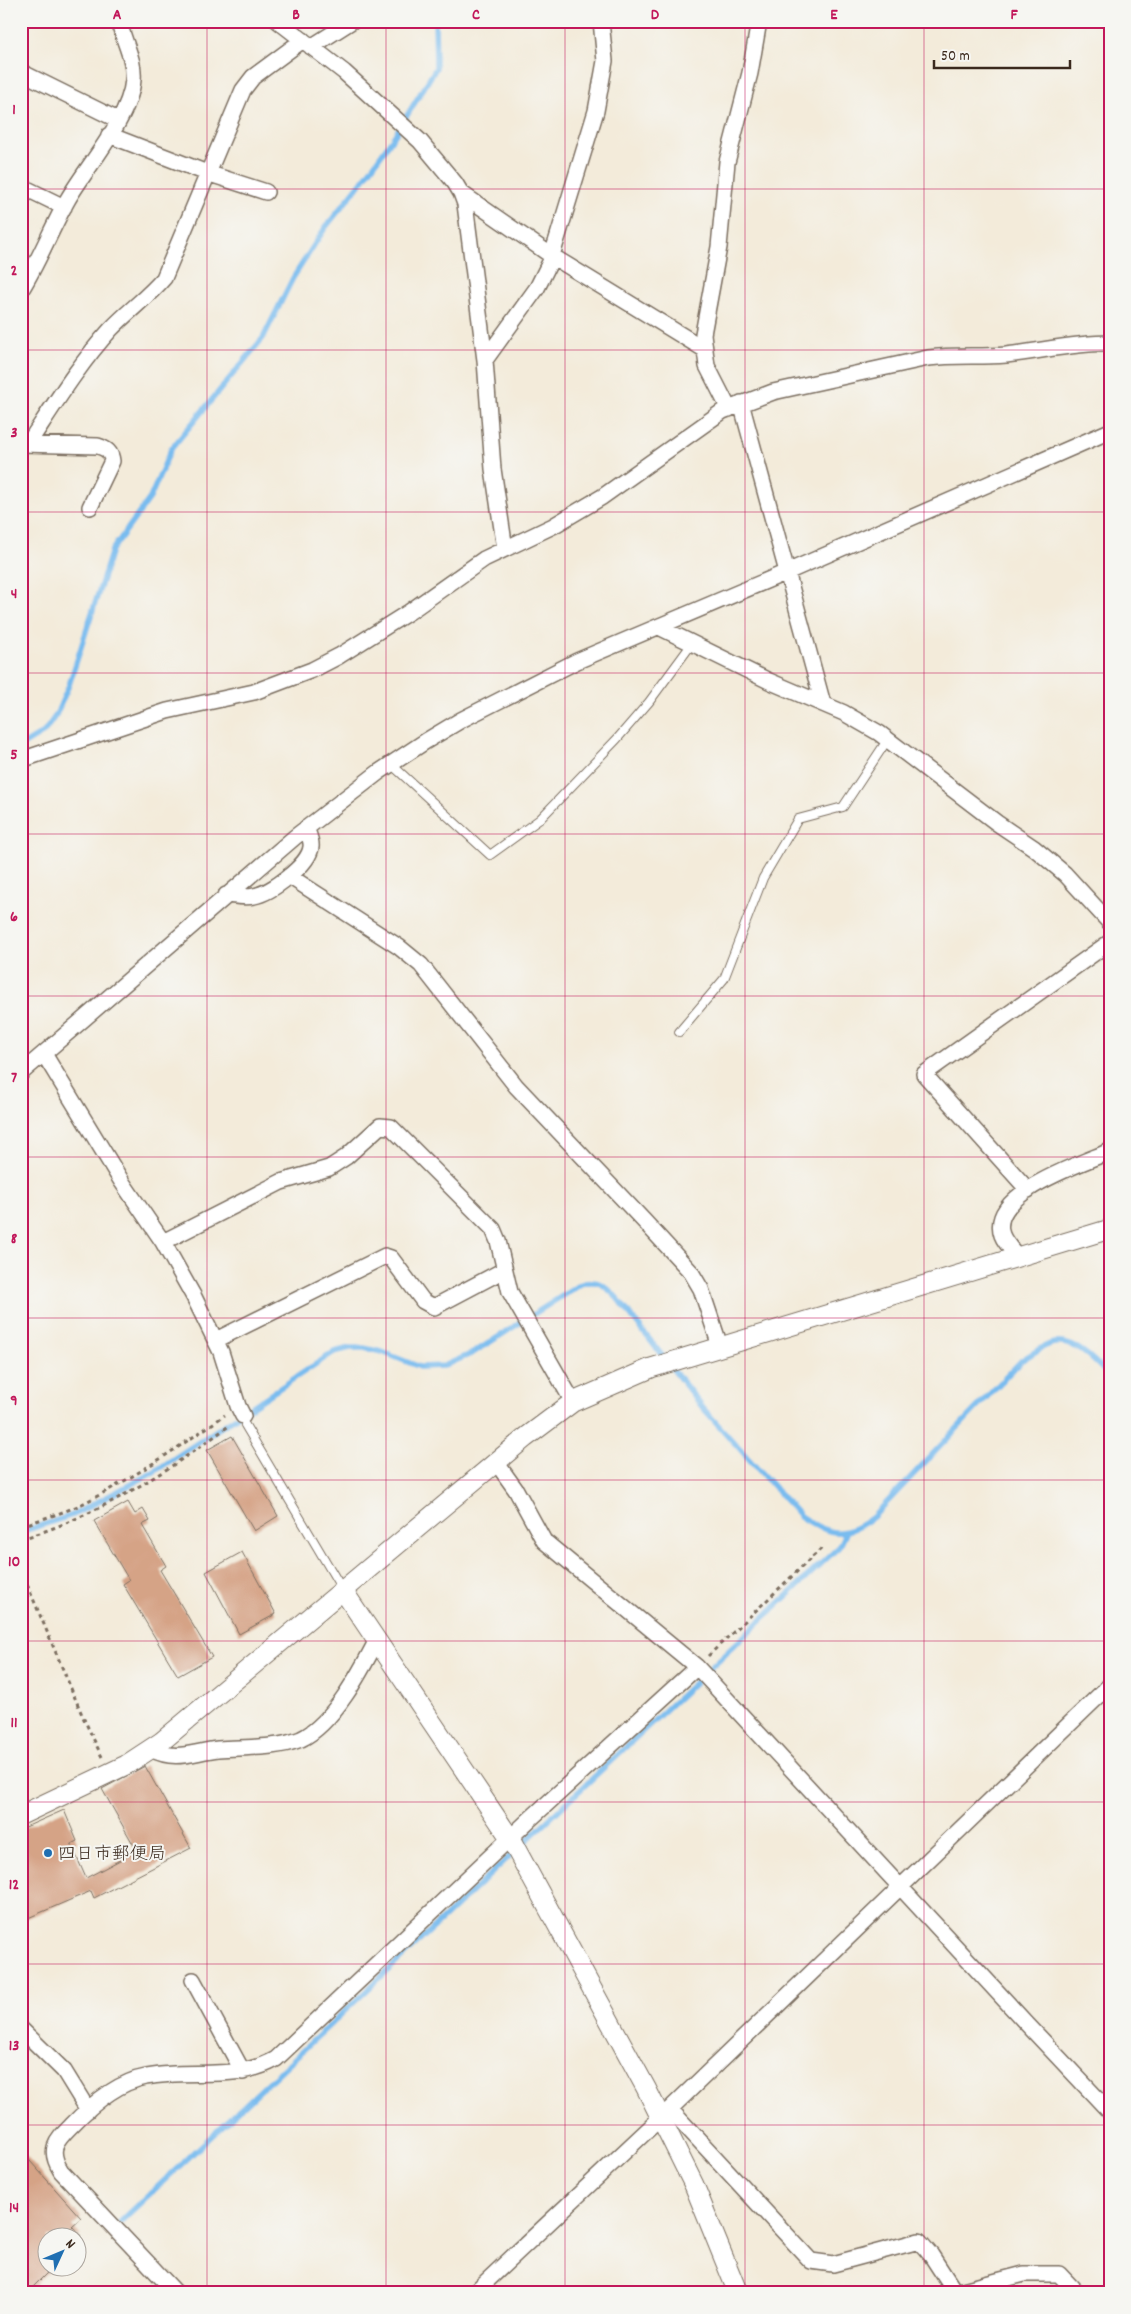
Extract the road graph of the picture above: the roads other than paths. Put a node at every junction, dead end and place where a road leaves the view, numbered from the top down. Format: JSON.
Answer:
{"nodes":[{"id":1,"x":119,"y":21,"type":"edge"},
{"id":2,"x":278,"y":21,"type":"edge"},
{"id":3,"x":352,"y":21,"type":"edge"},
{"id":4,"x":601,"y":21,"type":"edge"},
{"id":5,"x":759,"y":21,"type":"edge"},
{"id":6,"x":307,"y":43,"type":"junction"},
{"id":7,"x":21,"y":72,"type":"edge"},
{"id":8,"x":118,"y":120,"type":"junction"},
{"id":9,"x":109,"y":135,"type":"junction"},
{"id":10,"x":207,"y":173,"type":"junction"},
{"id":11,"x":21,"y":186,"type":"edge"},
{"id":12,"x":266,"y":192,"type":"dead end"},
{"id":13,"x":461,"y":193,"type":"junction"},
{"id":14,"x":64,"y":207,"type":"junction"},
{"id":15,"x":552,"y":256,"type":"junction"},
{"id":16,"x":21,"y":290,"type":"edge"},
{"id":17,"x":1110,"y":343,"type":"edge"},
{"id":18,"x":704,"y":349,"type":"junction"},
{"id":19,"x":485,"y":360,"type":"junction"},
{"id":20,"x":735,"y":406,"type":"junction"},
{"id":21,"x":1110,"y":431,"type":"edge"},
{"id":22,"x":24,"y":444,"type":"edge"},
{"id":23,"x":90,"y":507,"type":"dead end"},
{"id":24,"x":505,"y":549,"type":"junction"},
{"id":25,"x":787,"y":572,"type":"junction"},
{"id":26,"x":659,"y":627,"type":"junction"},
{"id":27,"x":692,"y":645,"type":"junction"},
{"id":28,"x":824,"y":704,"type":"junction"},
{"id":29,"x":888,"y":739,"type":"junction"},
{"id":30,"x":21,"y":760,"type":"edge"},
{"id":31,"x":391,"y":764,"type":"junction"},
{"id":32,"x":306,"y":828,"type":"junction"},
{"id":33,"x":289,"y":876,"type":"junction"},
{"id":34,"x":226,"y":895,"type":"junction"},
{"id":35,"x":1110,"y":923,"type":"edge"},
{"id":36,"x":1110,"y":942,"type":"edge"},
{"id":37,"x":679,"y":1032,"type":"dead end"},
{"id":38,"x":44,"y":1054,"type":"junction"},
{"id":39,"x":21,"y":1073,"type":"edge"},
{"id":40,"x":1110,"y":1151,"type":"edge"},
{"id":41,"x":1028,"y":1190,"type":"junction"},
{"id":42,"x":1110,"y":1229,"type":"edge"},
{"id":43,"x":163,"y":1242,"type":"junction"},
{"id":44,"x":1018,"y":1257,"type":"junction"},
{"id":45,"x":504,"y":1270,"type":"junction"},
{"id":46,"x":216,"y":1340,"type":"junction"},
{"id":47,"x":720,"y":1346,"type":"junction"},
{"id":48,"x":573,"y":1402,"type":"junction"},
{"id":49,"x":242,"y":1416,"type":"joint"},
{"id":50,"x":496,"y":1462,"type":"junction"},
{"id":51,"x":342,"y":1589,"type":"junction"},
{"id":52,"x":377,"y":1640,"type":"junction"},
{"id":53,"x":697,"y":1667,"type":"junction"},
{"id":54,"x":1110,"y":1685,"type":"edge"},
{"id":55,"x":151,"y":1749,"type":"junction"},
{"id":56,"x":21,"y":1815,"type":"edge"},
{"id":57,"x":510,"y":1838,"type":"junction"},
{"id":58,"x":901,"y":1886,"type":"junction"},
{"id":59,"x":193,"y":1980,"type":"dead end"},
{"id":60,"x":21,"y":2029,"type":"edge"},
{"id":61,"x":243,"y":2072,"type":"junction"},
{"id":62,"x":88,"y":2110,"type":"junction"},
{"id":63,"x":1110,"y":2112,"type":"edge"},
{"id":64,"x":665,"y":2113,"type":"junction"},
{"id":65,"x":176,"y":2293,"type":"edge"},
{"id":66,"x":474,"y":2293,"type":"edge"},
{"id":67,"x":738,"y":2293,"type":"edge"},
{"id":68,"x":1077,"y":2293,"type":"edge"}],
"edges":[{"from":1,"to":8,"type":"street"},
{"from":2,"to":6,"type":"street"},
{"from":3,"to":6,"type":"street"},
{"from":4,"to":15,"type":"street"},
{"from":5,"to":18,"type":"street"},
{"from":6,"to":10,"type":"street"},
{"from":6,"to":13,"type":"street"},
{"from":7,"to":8,"type":"street"},
{"from":8,"to":9,"type":"street"},
{"from":9,"to":10,"type":"street"},
{"from":9,"to":14,"type":"street"},
{"from":10,"to":12,"type":"street"},
{"from":10,"to":22,"type":"street"},
{"from":11,"to":14,"type":"street"},
{"from":13,"to":15,"type":"street"},
{"from":13,"to":19,"type":"street"},
{"from":14,"to":16,"type":"street"},
{"from":15,"to":18,"type":"street"},
{"from":15,"to":19,"type":"street"},
{"from":17,"to":20,"type":"street"},
{"from":18,"to":20,"type":"street"},
{"from":19,"to":24,"type":"street"},
{"from":20,"to":24,"type":"street"},
{"from":20,"to":25,"type":"street"},
{"from":21,"to":25,"type":"street"},
{"from":22,"to":23,"type":"street"},
{"from":24,"to":30,"type":"street"},
{"from":25,"to":26,"type":"street"},
{"from":25,"to":28,"type":"street"},
{"from":26,"to":27,"type":"street"},
{"from":26,"to":31,"type":"street"},
{"from":27,"to":28,"type":"street"},
{"from":27,"to":31,"type":"lane"},
{"from":28,"to":29,"type":"street"},
{"from":29,"to":35,"type":"street"},
{"from":29,"to":37,"type":"lane"},
{"from":31,"to":32,"type":"street"},
{"from":32,"to":33,"type":"street"},
{"from":32,"to":34,"type":"street"},
{"from":33,"to":34,"type":"street"},
{"from":33,"to":47,"type":"street"},
{"from":34,"to":38,"type":"street"},
{"from":36,"to":41,"type":"street"},
{"from":38,"to":39,"type":"street"},
{"from":38,"to":43,"type":"street"},
{"from":40,"to":41,"type":"street"},
{"from":41,"to":44,"type":"street"},
{"from":42,"to":44,"type":"street"},
{"from":43,"to":45,"type":"street"},
{"from":43,"to":46,"type":"street"},
{"from":44,"to":47,"type":"street"},
{"from":45,"to":46,"type":"street"},
{"from":45,"to":48,"type":"street"},
{"from":46,"to":49,"type":"street"},
{"from":47,"to":48,"type":"street"},
{"from":48,"to":50,"type":"street"},
{"from":49,"to":51,"type":"lane"},
{"from":50,"to":51,"type":"street"},
{"from":50,"to":53,"type":"street"},
{"from":51,"to":52,"type":"street"},
{"from":51,"to":55,"type":"street"},
{"from":52,"to":55,"type":"street"},
{"from":52,"to":57,"type":"street"},
{"from":53,"to":57,"type":"street"},
{"from":53,"to":58,"type":"street"},
{"from":54,"to":58,"type":"street"},
{"from":55,"to":56,"type":"street"},
{"from":57,"to":61,"type":"street"},
{"from":57,"to":64,"type":"street"},
{"from":58,"to":63,"type":"street"},
{"from":58,"to":64,"type":"street"},
{"from":59,"to":61,"type":"street"},
{"from":60,"to":62,"type":"street"},
{"from":61,"to":62,"type":"street"},
{"from":62,"to":65,"type":"street"},
{"from":64,"to":66,"type":"street"},
{"from":64,"to":67,"type":"street"},
{"from":64,"to":68,"type":"street"}]}
